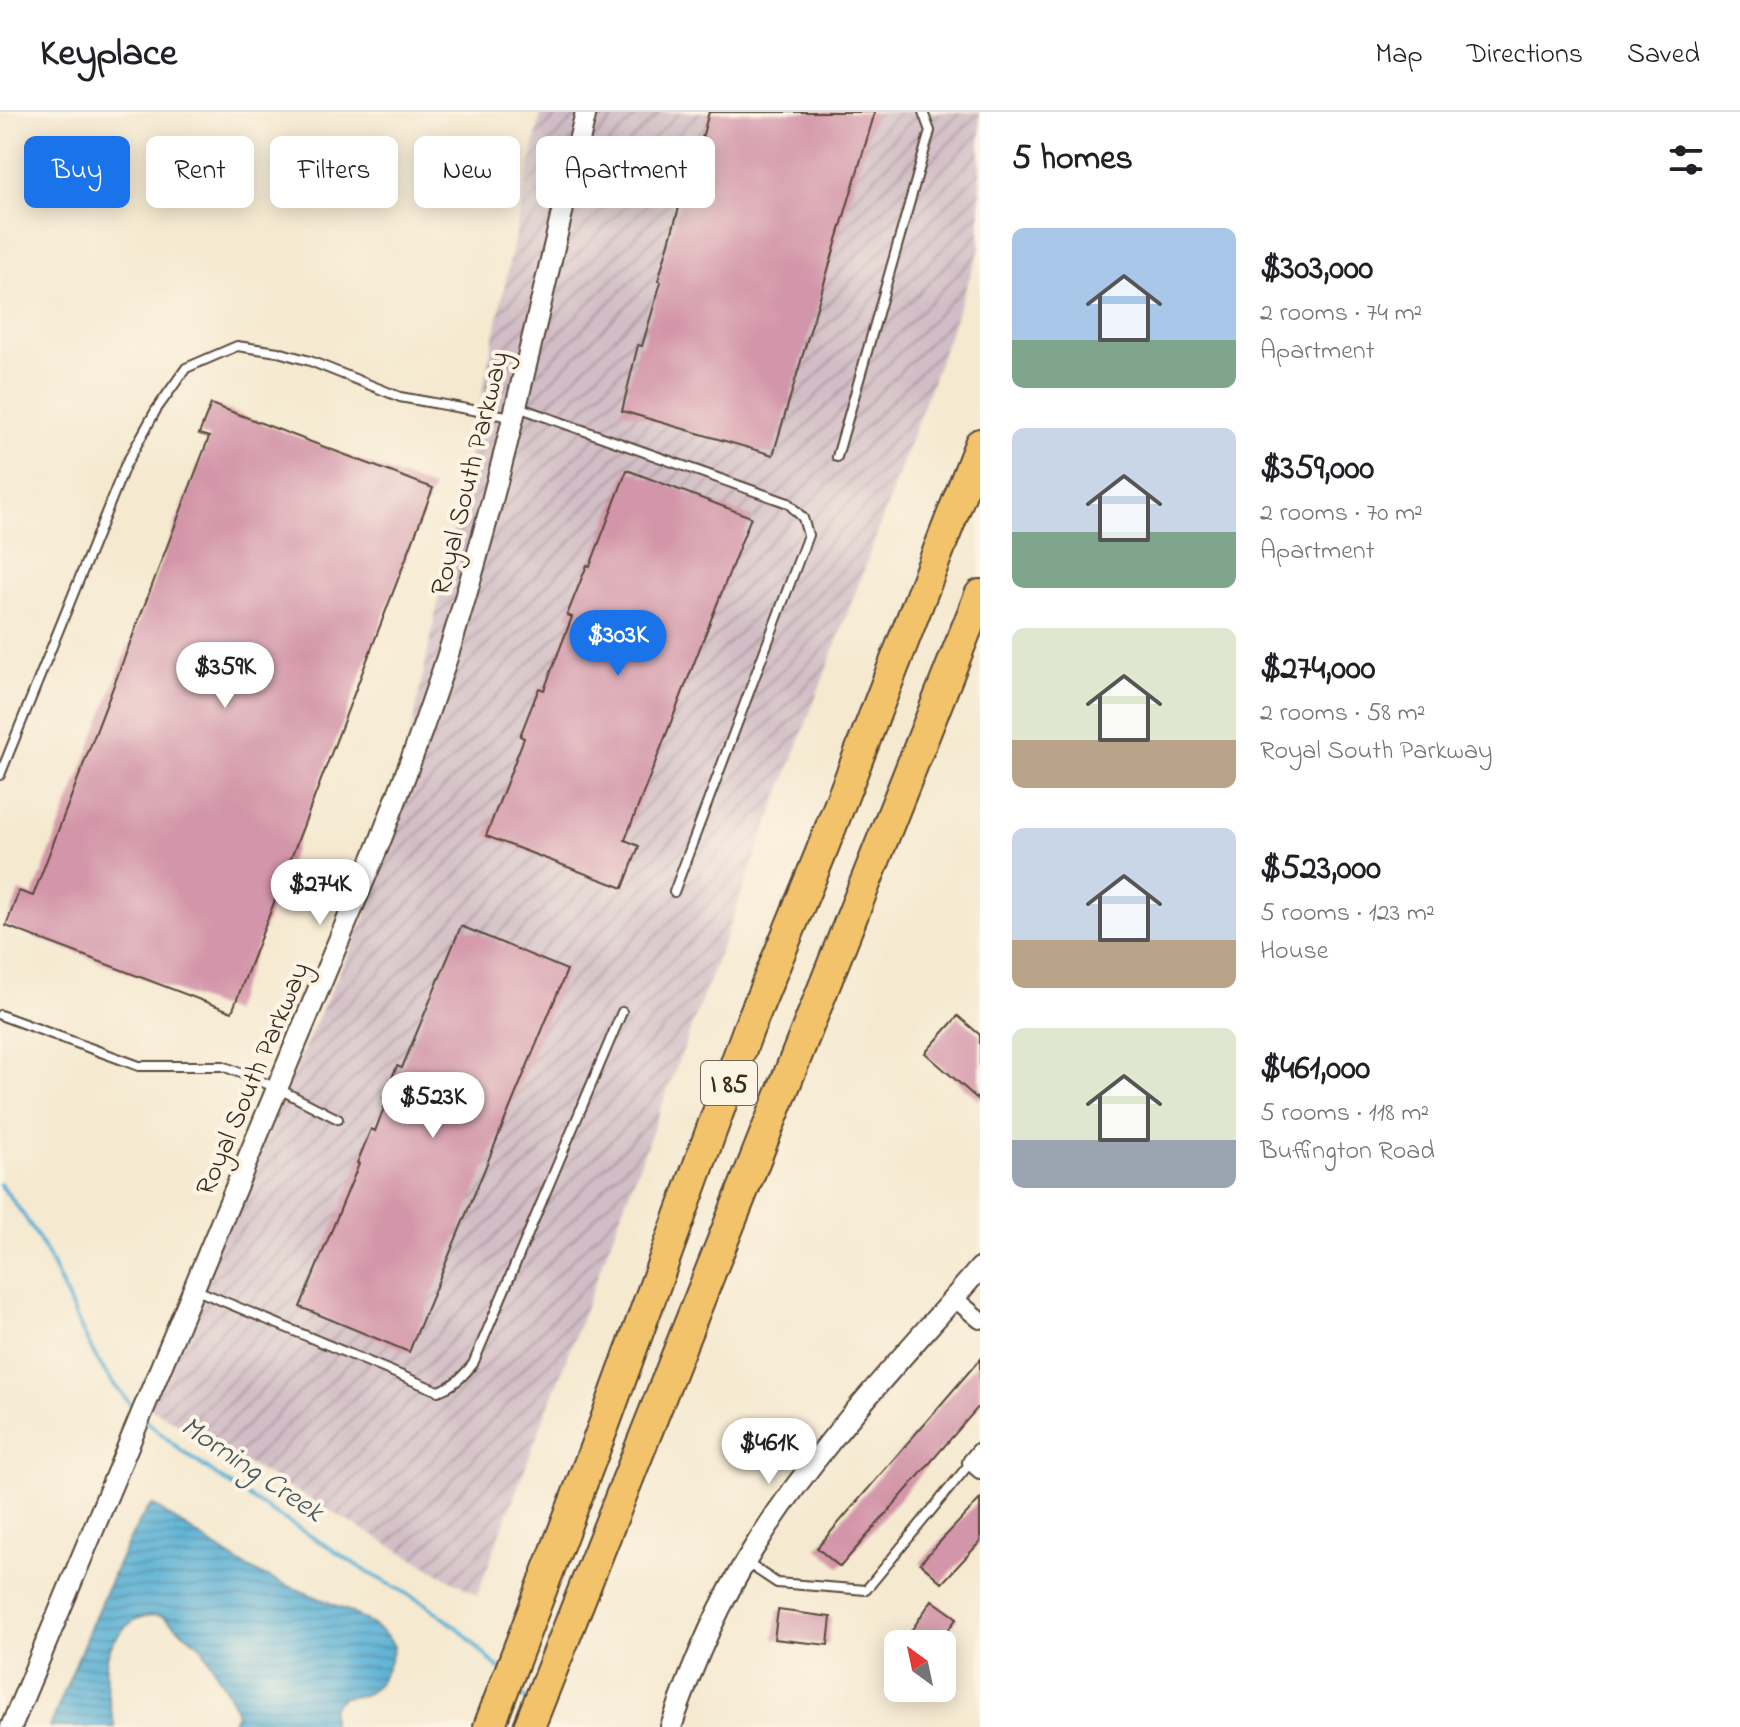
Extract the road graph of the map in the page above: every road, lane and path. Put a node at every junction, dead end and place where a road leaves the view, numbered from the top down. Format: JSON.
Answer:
{"nodes":[{"id":1,"x":586,"y":112,"type":"edge"},
{"id":2,"x":923,"y":112,"type":"edge"},
{"id":3,"x":513,"y":412,"type":"junction"},
{"id":4,"x":980,"y":444,"type":"edge"},
{"id":5,"x":837,"y":457,"type":"dead end"},
{"id":6,"x":980,"y":595,"type":"edge"},
{"id":7,"x":0,"y":775,"type":"edge"},
{"id":8,"x":674,"y":892,"type":"dead end"},
{"id":9,"x":622,"y":1012,"type":"dead end"},
{"id":10,"x":0,"y":1015,"type":"edge"},
{"id":11,"x":277,"y":1088,"type":"junction"},
{"id":12,"x":338,"y":1119,"type":"dead end"},
{"id":13,"x":980,"y":1268,"type":"edge"},
{"id":14,"x":193,"y":1289,"type":"junction"},
{"id":15,"x":954,"y":1298,"type":"junction"},
{"id":16,"x":980,"y":1320,"type":"edge"},
{"id":17,"x":977,"y":1461,"type":"edge"},
{"id":18,"x":745,"y":1562,"type":"junction"},
{"id":19,"x":11,"y":1727,"type":"edge"},
{"id":20,"x":489,"y":1727,"type":"edge"},
{"id":21,"x":529,"y":1727,"type":"edge"},
{"id":22,"x":671,"y":1727,"type":"edge"}],
"edges":[{"from":1,"to":3,"type":"street","name":"Royal South Parkway"},
{"from":2,"to":5,"type":"lane"},
{"from":3,"to":7,"type":"lane"},
{"from":3,"to":8,"type":"lane"},
{"from":3,"to":11,"type":"street","name":"Royal South Parkway"},
{"from":4,"to":20,"type":"highway","number":"I 85"},
{"from":6,"to":21,"type":"highway","number":"I 85"},
{"from":9,"to":14,"type":"lane"},
{"from":10,"to":11,"type":"lane"},
{"from":11,"to":12,"type":"lane"},
{"from":11,"to":14,"type":"street","name":"Royal South Parkway"},
{"from":13,"to":15,"type":"street"},
{"from":14,"to":19,"type":"street","name":"Royal South Parkway"},
{"from":15,"to":16,"type":"street"},
{"from":15,"to":18,"type":"street"},
{"from":17,"to":18,"type":"lane"},
{"from":18,"to":22,"type":"street"}]}
